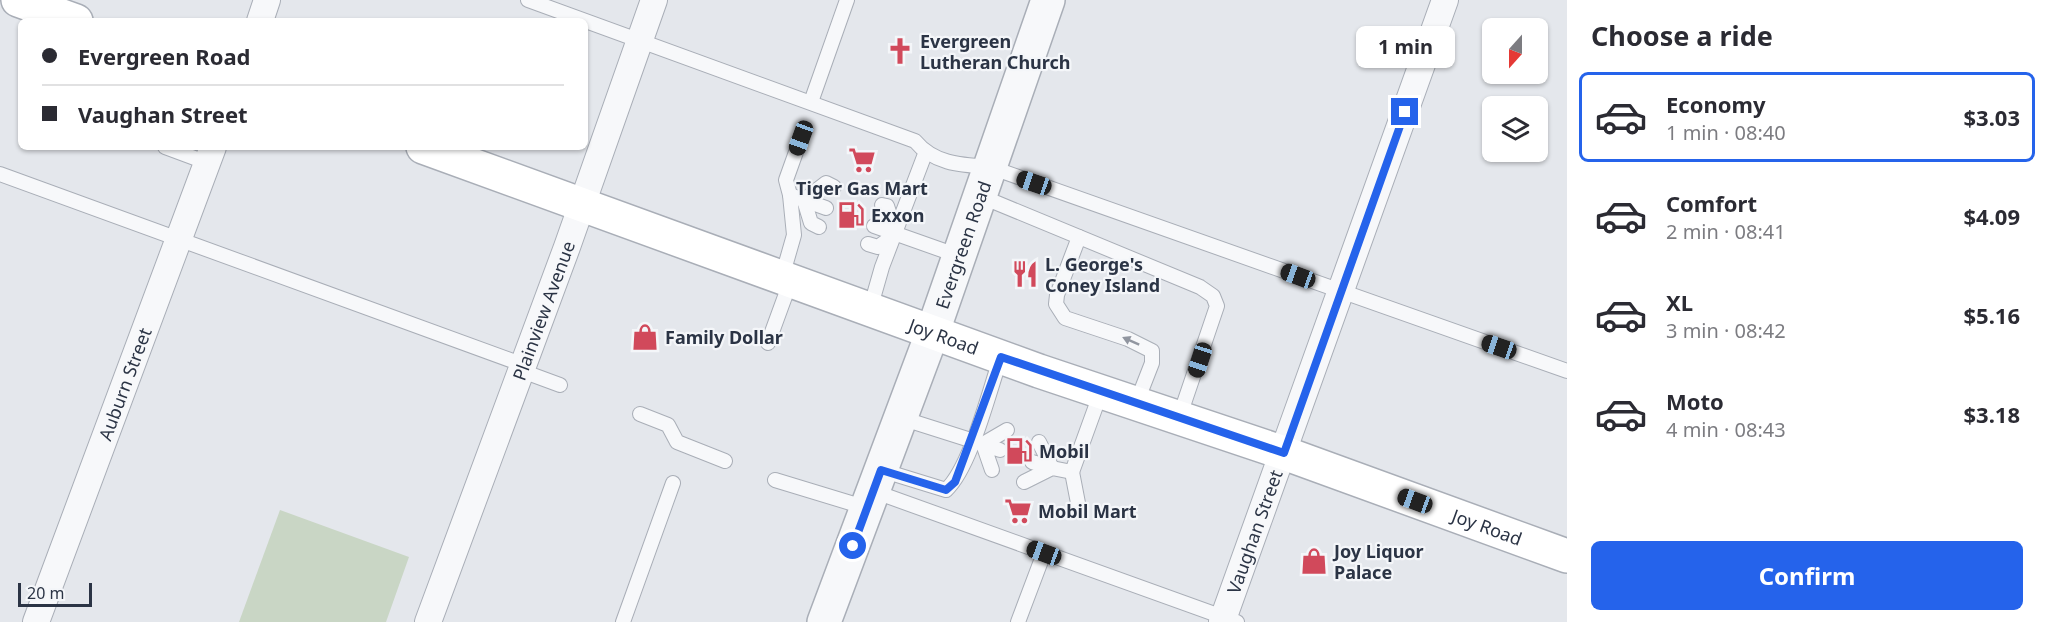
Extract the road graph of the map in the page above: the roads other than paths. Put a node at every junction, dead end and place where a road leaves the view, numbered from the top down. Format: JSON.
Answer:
{"nodes":[{"id":1,"x":18,"y":0,"type":"edge"},
{"id":2,"x":267,"y":0,"type":"edge"},
{"id":3,"x":528,"y":0,"type":"edge"},
{"id":4,"x":654,"y":0,"type":"edge"},
{"id":5,"x":847,"y":0,"type":"edge"},
{"id":6,"x":1048,"y":0,"type":"edge"},
{"id":7,"x":1445,"y":0,"type":"edge"},
{"id":8,"x":68,"y":18,"type":"edge"},
{"id":9,"x":261,"y":18,"type":"edge"},
{"id":10,"x":578,"y":18,"type":"edge"},
{"id":11,"x":588,"y":21,"type":"edge"},
{"id":12,"x":640,"y":40,"type":"junction"},
{"id":13,"x":811,"y":102,"type":"junction"},
{"id":14,"x":801,"y":138,"type":"dead end"},
{"id":15,"x":182,"y":150,"type":"edge"},
{"id":16,"x":431,"y":150,"type":"edge"},
{"id":17,"x":925,"y":154,"type":"junction"},
{"id":18,"x":211,"y":155,"type":"edge"},
{"id":19,"x":0,"y":174,"type":"edge"},
{"id":20,"x":985,"y":182,"type":"junction"},
{"id":21,"x":834,"y":187,"type":"dead end"},
{"id":22,"x":790,"y":195,"type":"junction"},
{"id":23,"x":804,"y":200,"type":"junction"},
{"id":24,"x":582,"y":205,"type":"junction"},
{"id":25,"x":882,"y":205,"type":"dead end"},
{"id":26,"x":826,"y":208,"type":"dead end"},
{"id":27,"x":874,"y":226,"type":"dead end"},
{"id":28,"x":819,"y":227,"type":"dead end"},
{"id":29,"x":896,"y":234,"type":"junction"},
{"id":30,"x":1079,"y":237,"type":"junction"},
{"id":31,"x":179,"y":240,"type":"junction"},
{"id":32,"x":868,"y":244,"type":"dead end"},
{"id":33,"x":959,"y":256,"type":"junction"},
{"id":34,"x":786,"y":278,"type":"junction"},
{"id":35,"x":1341,"y":292,"type":"junction"},
{"id":36,"x":870,"y":309,"type":"junction"},
{"id":37,"x":933,"y":331,"type":"junction"},
{"id":38,"x":768,"y":343,"type":"dead end"},
{"id":39,"x":1001,"y":357,"type":"junction"},
{"id":40,"x":523,"y":368,"type":"junction"},
{"id":41,"x":1567,"y":371,"type":"edge"},
{"id":42,"x":560,"y":385,"type":"dead end"},
{"id":43,"x":1101,"y":392,"type":"junction"},
{"id":44,"x":1136,"y":404,"type":"junction"},
{"id":45,"x":640,"y":414,"type":"dead end"},
{"id":46,"x":901,"y":418,"type":"junction"},
{"id":47,"x":1179,"y":418,"type":"junction"},
{"id":48,"x":1007,"y":430,"type":"dead end"},
{"id":49,"x":1039,"y":442,"type":"dead end"},
{"id":50,"x":978,"y":443,"type":"junction"},
{"id":51,"x":999,"y":450,"type":"dead end"},
{"id":52,"x":1284,"y":453,"type":"junction"},
{"id":53,"x":726,"y":461,"type":"dead end"},
{"id":54,"x":1032,"y":462,"type":"dead end"},
{"id":55,"x":1052,"y":468,"type":"junction"},
{"id":56,"x":992,"y":470,"type":"dead end"},
{"id":57,"x":1072,"y":472,"type":"junction"},
{"id":58,"x":775,"y":480,"type":"dead end"},
{"id":59,"x":1024,"y":482,"type":"dead end"},
{"id":60,"x":673,"y":483,"type":"dead end"},
{"id":61,"x":874,"y":490,"type":"junction"},
{"id":62,"x":1078,"y":503,"type":"dead end"},
{"id":63,"x":1044,"y":553,"type":"junction"},
{"id":64,"x":1567,"y":556,"type":"edge"},
{"id":65,"x":1228,"y":620,"type":"edge"},
{"id":66,"x":36,"y":622,"type":"edge"},
{"id":67,"x":428,"y":622,"type":"edge"},
{"id":68,"x":623,"y":622,"type":"edge"},
{"id":69,"x":824,"y":622,"type":"edge"},
{"id":70,"x":1018,"y":622,"type":"edge"}],
"edges":[{"from":1,"to":8,"type":"main road"},
{"from":2,"to":9,"type":"street"},
{"from":3,"to":10,"type":"lane"},
{"from":4,"to":12,"type":"street","name":"Plainview Avenue"},
{"from":5,"to":13,"type":"lane"},
{"from":6,"to":20,"type":"street","name":"Evergreen Road"},
{"from":7,"to":35,"type":"street","name":"Vaughan Street"},
{"from":11,"to":12,"type":"lane"},
{"from":12,"to":13,"type":"lane"},
{"from":12,"to":24,"type":"street","name":"Plainview Avenue"},
{"from":13,"to":17,"type":"lane"},
{"from":14,"to":22,"type":"lane"},
{"from":15,"to":18,"type":"lane"},
{"from":16,"to":24,"type":"main road","name":"Joy Road"},
{"from":17,"to":20,"type":"lane"},
{"from":17,"to":29,"type":"lane"},
{"from":18,"to":31,"type":"street","name":"Auburn Street"},
{"from":19,"to":31,"type":"lane"},
{"from":20,"to":30,"type":"lane"},
{"from":20,"to":33,"type":"street","name":"Evergreen Road"},
{"from":20,"to":35,"type":"lane"},
{"from":21,"to":23,"type":"lane"},
{"from":22,"to":23,"type":"lane"},
{"from":22,"to":34,"type":"lane"},
{"from":23,"to":26,"type":"lane"},
{"from":23,"to":28,"type":"lane"},
{"from":24,"to":34,"type":"main road","name":"Joy Road"},
{"from":24,"to":40,"type":"street","name":"Plainview Avenue"},
{"from":25,"to":29,"type":"lane"},
{"from":27,"to":29,"type":"lane"},
{"from":29,"to":32,"type":"lane"},
{"from":29,"to":33,"type":"lane"},
{"from":29,"to":36,"type":"lane"},
{"from":44,"to":30,"type":"lane","one_way":true},
{"from":30,"to":47,"type":"lane"},
{"from":31,"to":40,"type":"lane"},
{"from":31,"to":66,"type":"street","name":"Auburn Street"},
{"from":33,"to":37,"type":"street","name":"Evergreen Road"},
{"from":34,"to":36,"type":"main road","name":"Joy Road"},
{"from":34,"to":38,"type":"lane"},
{"from":35,"to":41,"type":"lane"},
{"from":35,"to":52,"type":"street","name":"Vaughan Street"},
{"from":36,"to":37,"type":"main road","name":"Joy Road"},
{"from":37,"to":39,"type":"main road","name":"Joy Road"},
{"from":37,"to":46,"type":"street","name":"Evergreen Road"},
{"from":39,"to":43,"type":"main road","name":"Joy Road"},
{"from":39,"to":50,"type":"lane"},
{"from":40,"to":42,"type":"lane"},
{"from":40,"to":67,"type":"street","name":"Plainview Avenue"},
{"from":43,"to":44,"type":"main road","name":"Joy Road"},
{"from":43,"to":57,"type":"lane"},
{"from":44,"to":47,"type":"main road","name":"Joy Road"},
{"from":45,"to":53,"type":"lane"},
{"from":46,"to":50,"type":"lane"},
{"from":46,"to":61,"type":"street","name":"Evergreen Road"},
{"from":47,"to":52,"type":"main road","name":"Joy Road"},
{"from":48,"to":50,"type":"lane"},
{"from":49,"to":55,"type":"lane"},
{"from":50,"to":51,"type":"lane"},
{"from":50,"to":56,"type":"lane"},
{"from":50,"to":61,"type":"lane"},
{"from":52,"to":64,"type":"main road","name":"Joy Road"},
{"from":52,"to":65,"type":"street","name":"Vaughan Street"},
{"from":54,"to":55,"type":"lane"},
{"from":55,"to":57,"type":"lane"},
{"from":55,"to":59,"type":"lane"},
{"from":57,"to":62,"type":"lane"},
{"from":58,"to":61,"type":"lane"},
{"from":60,"to":68,"type":"lane"},
{"from":61,"to":63,"type":"lane"},
{"from":61,"to":69,"type":"street","name":"Evergreen Road"},
{"from":63,"to":65,"type":"lane"},
{"from":63,"to":70,"type":"lane"}]}
